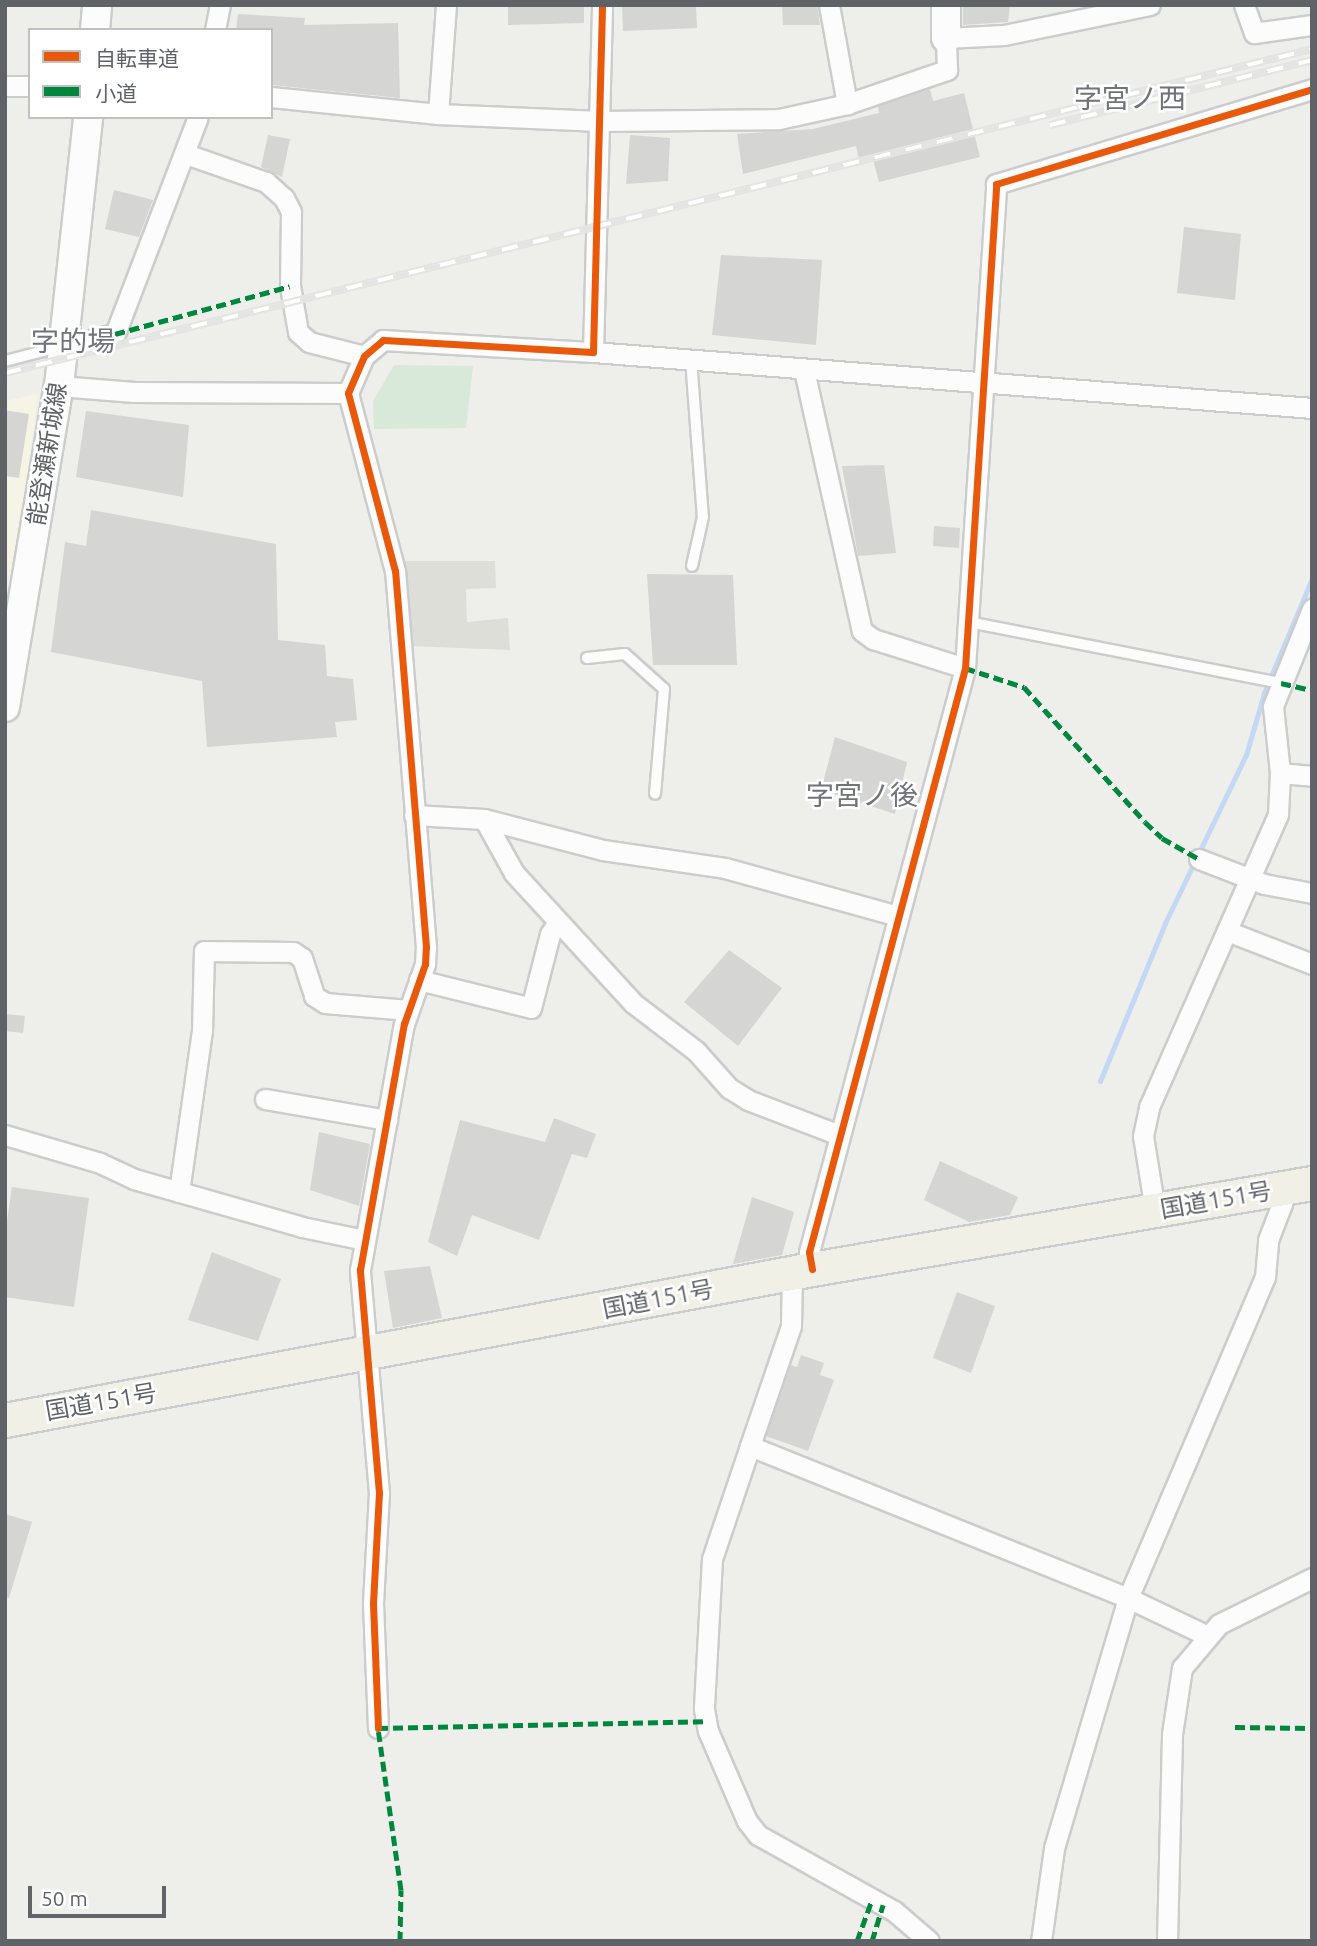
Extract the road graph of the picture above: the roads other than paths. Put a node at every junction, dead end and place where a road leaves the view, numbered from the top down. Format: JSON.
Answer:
{"nodes":[{"id":1,"x":97,"y":5,"type":"edge"},
{"id":2,"x":220,"y":5,"type":"edge"},
{"id":3,"x":446,"y":5,"type":"edge"},
{"id":4,"x":602,"y":5,"type":"edge"},
{"id":5,"x":829,"y":5,"type":"edge"},
{"id":6,"x":946,"y":5,"type":"edge"},
{"id":7,"x":1150,"y":5,"type":"edge"},
{"id":8,"x":1244,"y":5,"type":"edge"},
{"id":9,"x":1312,"y":25,"type":"edge"},
{"id":10,"x":95,"y":28,"type":"edge"},
{"id":11,"x":215,"y":28,"type":"edge"},
{"id":12,"x":946,"y":38,"type":"junction"},
{"id":13,"x":5,"y":86,"type":"edge"},
{"id":14,"x":28,"y":86,"type":"edge"},
{"id":15,"x":1312,"y":89,"type":"edge"},
{"id":16,"x":273,"y":97,"type":"edge"},
{"id":17,"x":847,"y":104,"type":"junction"},
{"id":18,"x":438,"y":114,"type":"junction"},
{"id":19,"x":88,"y":119,"type":"edge"},
{"id":20,"x":197,"y":119,"type":"edge"},
{"id":21,"x":600,"y":121,"type":"junction"},
{"id":22,"x":186,"y":154,"type":"junction"},
{"id":23,"x":65,"y":346,"type":"junction"},
{"id":24,"x":593,"y":352,"type":"junction"},
{"id":25,"x":364,"y":356,"type":"junction"},
{"id":26,"x":691,"y":359,"type":"junction"},
{"id":27,"x":5,"y":361,"type":"edge"},
{"id":28,"x":804,"y":370,"type":"junction"},
{"id":29,"x":985,"y":382,"type":"junction"},
{"id":30,"x":60,"y":386,"type":"junction"},
{"id":31,"x":348,"y":393,"type":"junction"},
{"id":32,"x":1312,"y":408,"type":"edge"},
{"id":33,"x":692,"y":566,"type":"dead end"},
{"id":34,"x":1312,"y":609,"type":"edge"},
{"id":35,"x":969,"y":622,"type":"junction"},
{"id":36,"x":587,"y":658,"type":"dead end"},
{"id":37,"x":965,"y":668,"type":"junction"},
{"id":38,"x":1273,"y":681,"type":"junction"},
{"id":39,"x":5,"y":707,"type":"edge"},
{"id":40,"x":1280,"y":773,"type":"junction"},
{"id":41,"x":1312,"y":776,"type":"edge"},
{"id":42,"x":655,"y":794,"type":"dead end"},
{"id":43,"x":414,"y":815,"type":"junction"},
{"id":44,"x":484,"y":818,"type":"junction"},
{"id":45,"x":1199,"y":859,"type":"dead end"},
{"id":46,"x":1250,"y":880,"type":"junction"},
{"id":47,"x":1312,"y":893,"type":"edge"},
{"id":48,"x":898,"y":916,"type":"junction"},
{"id":49,"x":557,"y":924,"type":"junction"},
{"id":50,"x":1227,"y":931,"type":"junction"},
{"id":51,"x":1312,"y":964,"type":"edge"},
{"id":52,"x":419,"y":980,"type":"junction"},
{"id":53,"x":409,"y":1010,"type":"junction"},
{"id":54,"x":265,"y":1099,"type":"dead end"},
{"id":55,"x":387,"y":1120,"type":"junction"},
{"id":56,"x":5,"y":1135,"type":"edge"},
{"id":57,"x":839,"y":1135,"type":"junction"},
{"id":58,"x":1312,"y":1183,"type":"edge"},
{"id":59,"x":1279,"y":1189,"type":"junction"},
{"id":60,"x":179,"y":1192,"type":"junction"},
{"id":61,"x":1155,"y":1210,"type":"junction"},
{"id":62,"x":365,"y":1240,"type":"junction"},
{"id":63,"x":802,"y":1271,"type":"junction"},
{"id":64,"x":370,"y":1354,"type":"junction"},
{"id":65,"x":5,"y":1420,"type":"edge"},
{"id":66,"x":750,"y":1446,"type":"junction"},
{"id":67,"x":1312,"y":1578,"type":"edge"},
{"id":68,"x":1128,"y":1598,"type":"junction"},
{"id":69,"x":1206,"y":1635,"type":"junction"},
{"id":70,"x":378,"y":1728,"type":"dead end"},
{"id":71,"x":929,"y":1941,"type":"edge"},
{"id":72,"x":1041,"y":1941,"type":"edge"},
{"id":73,"x":1167,"y":1941,"type":"edge"}],
"edges":[{"from":1,"to":10,"type":"main road"},
{"from":2,"to":11,"type":"street"},
{"from":3,"to":18,"type":"street"},
{"from":4,"to":21,"type":"street"},
{"from":5,"to":17,"type":"street"},
{"from":6,"to":12,"type":"main road"},
{"from":7,"to":12,"type":"street"},
{"from":8,"to":9,"type":"street"},
{"from":12,"to":17,"type":"street"},
{"from":13,"to":14,"type":"street"},
{"from":15,"to":29,"type":"street"},
{"from":16,"to":18,"type":"street"},
{"from":17,"to":21,"type":"street"},
{"from":18,"to":21,"type":"street"},
{"from":19,"to":23,"type":"main road","name":"能登瀬新城線"},
{"from":20,"to":22,"type":"street"},
{"from":21,"to":24,"type":"street"},
{"from":22,"to":23,"type":"street"},
{"from":22,"to":25,"type":"street"},
{"from":23,"to":27,"type":"lane"},
{"from":23,"to":30,"type":"main road","name":"能登瀬新城線"},
{"from":24,"to":25,"type":"street"},
{"from":24,"to":26,"type":"street"},
{"from":25,"to":31,"type":"street"},
{"from":26,"to":28,"type":"street"},
{"from":26,"to":33,"type":"lane"},
{"from":28,"to":29,"type":"street"},
{"from":28,"to":37,"type":"street"},
{"from":29,"to":32,"type":"street"},
{"from":29,"to":35,"type":"street"},
{"from":30,"to":31,"type":"street"},
{"from":30,"to":39,"type":"main road","name":"能登瀬新城線"},
{"from":31,"to":43,"type":"street"},
{"from":34,"to":38,"type":"street"},
{"from":35,"to":37,"type":"street"},
{"from":35,"to":38,"type":"lane"},
{"from":36,"to":42,"type":"lane"},
{"from":37,"to":48,"type":"street"},
{"from":38,"to":40,"type":"street"},
{"from":40,"to":41,"type":"street"},
{"from":40,"to":46,"type":"street"},
{"from":43,"to":44,"type":"street"},
{"from":43,"to":52,"type":"street"},
{"from":44,"to":48,"type":"street"},
{"from":44,"to":49,"type":"street"},
{"from":45,"to":46,"type":"street"},
{"from":46,"to":47,"type":"street"},
{"from":46,"to":50,"type":"street"},
{"from":48,"to":57,"type":"street"},
{"from":49,"to":52,"type":"street"},
{"from":49,"to":57,"type":"street"},
{"from":50,"to":51,"type":"street"},
{"from":50,"to":61,"type":"street"},
{"from":52,"to":53,"type":"street"},
{"from":53,"to":55,"type":"street"},
{"from":53,"to":60,"type":"street"},
{"from":54,"to":55,"type":"street"},
{"from":55,"to":62,"type":"street"},
{"from":56,"to":60,"type":"street"},
{"from":57,"to":63,"type":"street"},
{"from":58,"to":59,"type":"highway","name":"国道151号"},
{"from":59,"to":61,"type":"highway","name":"国道151号"},
{"from":59,"to":68,"type":"street"},
{"from":60,"to":62,"type":"street"},
{"from":61,"to":63,"type":"highway","name":"国道151号"},
{"from":62,"to":64,"type":"street"},
{"from":63,"to":64,"type":"highway","name":"国道151号"},
{"from":63,"to":66,"type":"street"},
{"from":64,"to":65,"type":"highway","name":"国道151号"},
{"from":64,"to":70,"type":"street"},
{"from":66,"to":68,"type":"street"},
{"from":66,"to":71,"type":"street"},
{"from":67,"to":69,"type":"street"},
{"from":68,"to":69,"type":"street"},
{"from":68,"to":72,"type":"street"},
{"from":69,"to":73,"type":"street"}]}
